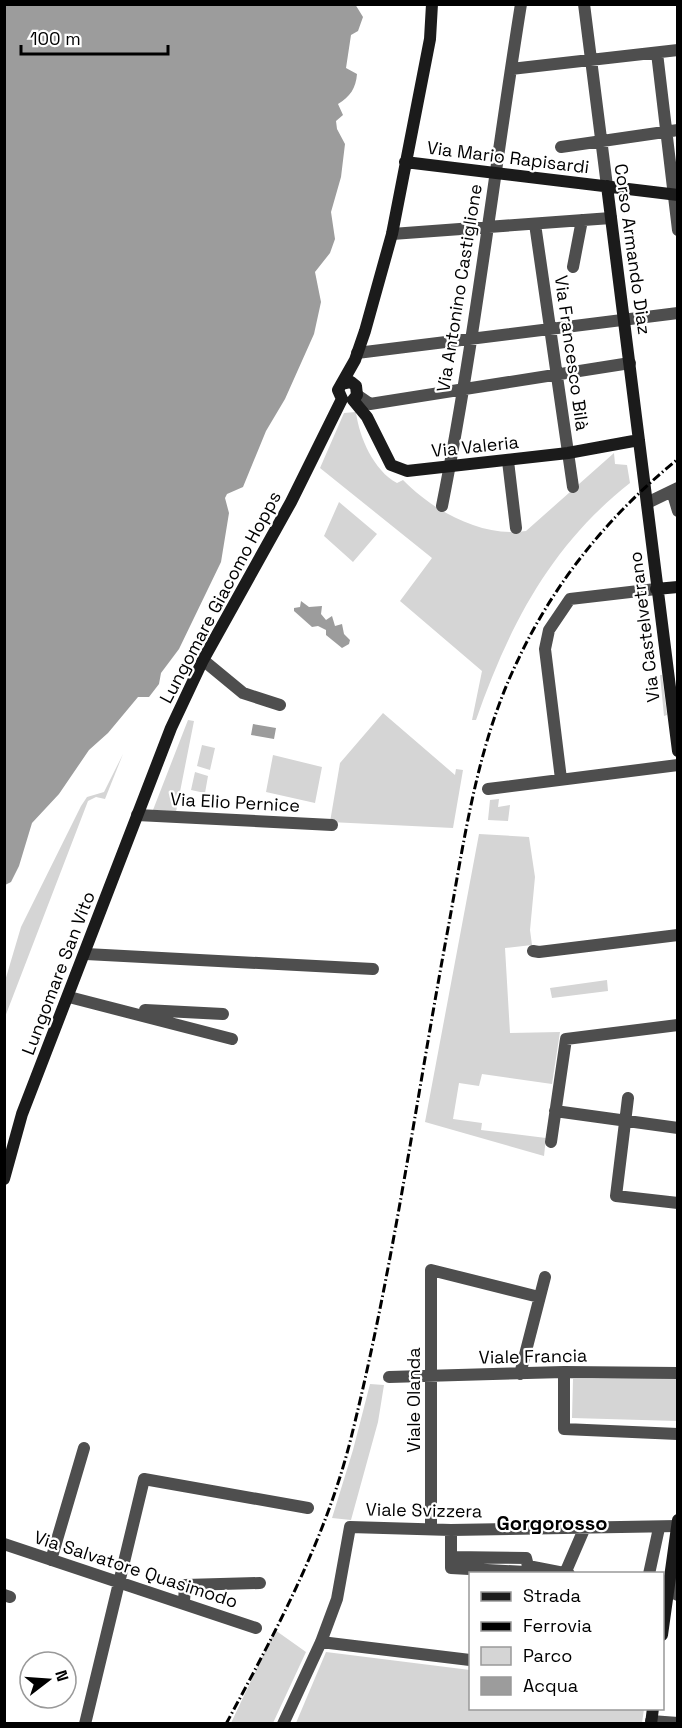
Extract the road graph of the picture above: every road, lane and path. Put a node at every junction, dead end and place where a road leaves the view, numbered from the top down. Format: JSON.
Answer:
{"nodes":[{"id":1,"x":432,"y":4,"type":"edge"},
{"id":2,"x":521,"y":4,"type":"edge"},
{"id":3,"x":584,"y":4,"type":"edge"},
{"id":4,"x":678,"y":50,"type":"edge"},
{"id":5,"x":657,"y":53,"type":"junction"},
{"id":6,"x":590,"y":60,"type":"junction"},
{"id":7,"x":511,"y":69,"type":"junction"},
{"id":8,"x":671,"y":131,"type":"edge"},
{"id":9,"x":600,"y":141,"type":"junction"},
{"id":10,"x":561,"y":147,"type":"dead end"},
{"id":11,"x":405,"y":162,"type":"junction"},
{"id":12,"x":494,"y":173,"type":"junction"},
{"id":13,"x":607,"y":186,"type":"junction"},
{"id":14,"x":675,"y":195,"type":"edge"},
{"id":15,"x":611,"y":218,"type":"junction"},
{"id":16,"x":582,"y":220,"type":"junction"},
{"id":17,"x":535,"y":224,"type":"junction"},
{"id":18,"x":489,"y":227,"type":"junction"},
{"id":19,"x":678,"y":230,"type":"edge"},
{"id":20,"x":392,"y":234,"type":"junction"},
{"id":21,"x":573,"y":267,"type":"dead end"},
{"id":22,"x":678,"y":313,"type":"edge"},
{"id":23,"x":624,"y":320,"type":"junction"},
{"id":24,"x":551,"y":328,"type":"junction"},
{"id":25,"x":471,"y":339,"type":"junction"},
{"id":26,"x":356,"y":357,"type":"junction"},
{"id":27,"x":630,"y":363,"type":"junction"},
{"id":28,"x":555,"y":374,"type":"junction"},
{"id":29,"x":462,"y":391,"type":"junction"},
{"id":30,"x":352,"y":395,"type":"junction"},
{"id":31,"x":639,"y":440,"type":"junction"},
{"id":32,"x":568,"y":453,"type":"junction"},
{"id":33,"x":508,"y":460,"type":"junction"},
{"id":34,"x":450,"y":466,"type":"junction"},
{"id":35,"x":573,"y":487,"type":"dead end"},
{"id":36,"x":675,"y":489,"type":"edge"},
{"id":37,"x":647,"y":501,"type":"junction"},
{"id":38,"x":442,"y":506,"type":"dead end"},
{"id":39,"x":678,"y":511,"type":"edge"},
{"id":40,"x":516,"y":528,"type":"dead end"},
{"id":41,"x":678,"y":587,"type":"edge"},
{"id":42,"x":657,"y":589,"type":"junction"},
{"id":43,"x":203,"y":660,"type":"junction"},
{"id":44,"x":280,"y":705,"type":"dead end"},
{"id":45,"x":678,"y":751,"type":"edge"},
{"id":46,"x":678,"y":765,"type":"edge"},
{"id":47,"x":561,"y":779,"type":"junction"},
{"id":48,"x":488,"y":789,"type":"dead end"},
{"id":49,"x":137,"y":815,"type":"junction"},
{"id":50,"x":332,"y":825,"type":"dead end"},
{"id":51,"x":678,"y":935,"type":"edge"},
{"id":52,"x":532,"y":951,"type":"dead end"},
{"id":53,"x":86,"y":954,"type":"junction"},
{"id":54,"x":373,"y":969,"type":"dead end"},
{"id":55,"x":69,"y":997,"type":"junction"},
{"id":56,"x":120,"y":1009,"type":"junction"},
{"id":57,"x":223,"y":1014,"type":"dead end"},
{"id":58,"x":678,"y":1025,"type":"edge"},
{"id":59,"x":232,"y":1039,"type":"dead end"},
{"id":60,"x":627,"y":1098,"type":"dead end"},
{"id":61,"x":555,"y":1111,"type":"junction"},
{"id":62,"x":625,"y":1121,"type":"junction"},
{"id":63,"x":678,"y":1128,"type":"edge"},
{"id":64,"x":551,"y":1142,"type":"dead end"},
{"id":65,"x":4,"y":1179,"type":"edge"},
{"id":66,"x":678,"y":1203,"type":"edge"},
{"id":67,"x":545,"y":1276,"type":"dead end"},
{"id":68,"x":539,"y":1297,"type":"junction"},
{"id":69,"x":564,"y":1372,"type":"junction"},
{"id":70,"x":678,"y":1373,"type":"edge"},
{"id":71,"x":520,"y":1374,"type":"junction"},
{"id":72,"x":431,"y":1376,"type":"junction"},
{"id":73,"x":389,"y":1377,"type":"dead end"},
{"id":74,"x":678,"y":1434,"type":"edge"},
{"id":75,"x":84,"y":1448,"type":"dead end"},
{"id":76,"x":308,"y":1508,"type":"dead end"},
{"id":77,"x":677,"y":1523,"type":"edge"},
{"id":78,"x":585,"y":1527,"type":"junction"},
{"id":79,"x":659,"y":1528,"type":"junction"},
{"id":80,"x":431,"y":1529,"type":"junction"},
{"id":81,"x":451,"y":1530,"type":"junction"},
{"id":82,"x":4,"y":1544,"type":"edge"},
{"id":83,"x":51,"y":1560,"type":"junction"},
{"id":84,"x":568,"y":1572,"type":"edge"},
{"id":85,"x":649,"y":1572,"type":"edge"},
{"id":86,"x":119,"y":1582,"type":"junction"},
{"id":87,"x":260,"y":1583,"type":"dead end"},
{"id":88,"x":671,"y":1586,"type":"edge"},
{"id":89,"x":184,"y":1602,"type":"junction"},
{"id":90,"x":256,"y":1628,"type":"dead end"},
{"id":91,"x":664,"y":1629,"type":"edge"},
{"id":92,"x":321,"y":1642,"type":"junction"},
{"id":93,"x":469,"y":1660,"type":"edge"},
{"id":94,"x":652,"y":1718,"type":"edge"},
{"id":95,"x":678,"y":1723,"type":"edge"},
{"id":96,"x":86,"y":1724,"type":"edge"},
{"id":97,"x":283,"y":1724,"type":"edge"}],
"edges":[{"from":1,"to":11,"type":"main road","name":"Lungomare Giacomo Hopps"},
{"from":2,"to":7,"type":"street","name":"Via Antonino Castiglione"},
{"from":3,"to":6,"type":"street","name":"Corso Armando Diaz"},
{"from":4,"to":5,"type":"street"},
{"from":5,"to":6,"type":"street"},
{"from":5,"to":8,"type":"street"},
{"from":6,"to":7,"type":"street"},
{"from":6,"to":9,"type":"street","name":"Corso Armando Diaz"},
{"from":7,"to":12,"type":"street","name":"Via Antonino Castiglione"},
{"from":8,"to":9,"type":"street"},
{"from":8,"to":14,"type":"street"},
{"from":9,"to":10,"type":"street"},
{"from":9,"to":13,"type":"street","name":"Corso Armando Diaz"},
{"from":11,"to":12,"type":"main road","name":"Via Mario Rapisardi"},
{"from":11,"to":20,"type":"main road","name":"Lungomare Giacomo Hopps"},
{"from":12,"to":13,"type":"main road","name":"Via Mario Rapisardi"},
{"from":12,"to":18,"type":"street","name":"Via Antonino Castiglione"},
{"from":13,"to":14,"type":"main road","name":"Via Mario Rapisardi"},
{"from":13,"to":15,"type":"main road","name":"Corso Armando Diaz"},
{"from":14,"to":19,"type":"street"},
{"from":15,"to":16,"type":"street"},
{"from":15,"to":23,"type":"main road","name":"Corso Armando Diaz"},
{"from":16,"to":17,"type":"street"},
{"from":16,"to":21,"type":"street"},
{"from":17,"to":18,"type":"street"},
{"from":17,"to":24,"type":"street","name":"Via Francesco Bilà"},
{"from":18,"to":20,"type":"street"},
{"from":18,"to":25,"type":"street","name":"Via Antonino Castiglione"},
{"from":20,"to":26,"type":"main road","name":"Lungomare Giacomo Hopps"},
{"from":22,"to":23,"type":"street"},
{"from":23,"to":24,"type":"street"},
{"from":23,"to":27,"type":"main road","name":"Corso Armando Diaz"},
{"from":24,"to":25,"type":"street"},
{"from":24,"to":28,"type":"street","name":"Via Francesco Bilà"},
{"from":25,"to":26,"type":"street"},
{"from":25,"to":29,"type":"street","name":"Via Antonino Castiglione"},
{"from":26,"to":30,"type":"main road","name":"Lungomare Giacomo Hopps"},
{"from":26,"to":30,"type":"main road","name":"Lungomare Giacomo Hopps"},
{"from":27,"to":28,"type":"street"},
{"from":27,"to":31,"type":"main road","name":"Corso Armando Diaz"},
{"from":28,"to":29,"type":"street"},
{"from":28,"to":32,"type":"street","name":"Via Francesco Bilà"},
{"from":29,"to":30,"type":"street"},
{"from":29,"to":34,"type":"street","name":"Via Antonino Castiglione"},
{"from":30,"to":34,"type":"main road","name":"Via Valeria"},
{"from":30,"to":43,"type":"main road","name":"Lungomare Giacomo Hopps"},
{"from":31,"to":32,"type":"main road","name":"Via Valeria"},
{"from":31,"to":37,"type":"main road","name":"Corso Armando Diaz"},
{"from":32,"to":33,"type":"main road","name":"Via Valeria"},
{"from":32,"to":35,"type":"street","name":"Via Francesco Bilà"},
{"from":33,"to":34,"type":"main road","name":"Via Valeria"},
{"from":33,"to":40,"type":"street"},
{"from":34,"to":38,"type":"street","name":"Via Antonino Castiglione"},
{"from":36,"to":37,"type":"street"},
{"from":36,"to":39,"type":"street"},
{"from":37,"to":42,"type":"main road","name":"Via Castelvetrano"},
{"from":41,"to":42,"type":"main road"},
{"from":42,"to":45,"type":"main road","name":"Via Castelvetrano"},
{"from":42,"to":47,"type":"street"},
{"from":43,"to":44,"type":"street"},
{"from":43,"to":49,"type":"main road","name":"Lungomare Giacomo Hopps"},
{"from":46,"to":47,"type":"street"},
{"from":47,"to":48,"type":"street"},
{"from":49,"to":50,"type":"street","name":"Via Elio Pernice"},
{"from":49,"to":53,"type":"main road","name":"Lungomare San Vito"},
{"from":51,"to":52,"type":"street"},
{"from":53,"to":54,"type":"street"},
{"from":53,"to":55,"type":"main road","name":"Lungomare San Vito"},
{"from":55,"to":56,"type":"street"},
{"from":55,"to":65,"type":"main road","name":"Lungomare San Vito"},
{"from":56,"to":57,"type":"street"},
{"from":56,"to":59,"type":"street"},
{"from":58,"to":61,"type":"street"},
{"from":60,"to":62,"type":"street"},
{"from":61,"to":62,"type":"street"},
{"from":61,"to":64,"type":"street"},
{"from":62,"to":63,"type":"street"},
{"from":62,"to":66,"type":"street"},
{"from":67,"to":68,"type":"street"},
{"from":68,"to":71,"type":"street"},
{"from":68,"to":72,"type":"street","name":"Viale Olanda"},
{"from":69,"to":70,"type":"street","name":"Viale Francia"},
{"from":69,"to":71,"type":"street","name":"Viale Francia"},
{"from":69,"to":74,"type":"street"},
{"from":71,"to":72,"type":"street","name":"Viale Francia"},
{"from":72,"to":73,"type":"street","name":"Viale Francia"},
{"from":72,"to":80,"type":"street","name":"Viale Olanda"},
{"from":75,"to":83,"type":"street"},
{"from":76,"to":86,"type":"street"},
{"from":77,"to":79,"type":"street","name":"Viale Svizzera"},
{"from":77,"to":88,"type":"main road"},
{"from":78,"to":79,"type":"street","name":"Viale Svizzera"},
{"from":78,"to":81,"type":"street","name":"Viale Svizzera"},
{"from":78,"to":84,"type":"street"},
{"from":79,"to":85,"type":"street"},
{"from":80,"to":81,"type":"street","name":"Viale Svizzera"},
{"from":80,"to":92,"type":"street","name":"Viale Svizzera"},
{"from":81,"to":84,"type":"street"},
{"from":82,"to":83,"type":"street","name":"Via Salvatore Quasimodo"},
{"from":83,"to":86,"type":"street","name":"Via Salvatore Quasimodo"},
{"from":86,"to":89,"type":"street","name":"Via Salvatore Quasimodo"},
{"from":86,"to":96,"type":"street"},
{"from":87,"to":89,"type":"street"},
{"from":88,"to":91,"type":"main road"},
{"from":89,"to":90,"type":"street","name":"Via Salvatore Quasimodo"},
{"from":92,"to":93,"type":"street"},
{"from":92,"to":97,"type":"street"},
{"from":94,"to":95,"type":"street"}]}
